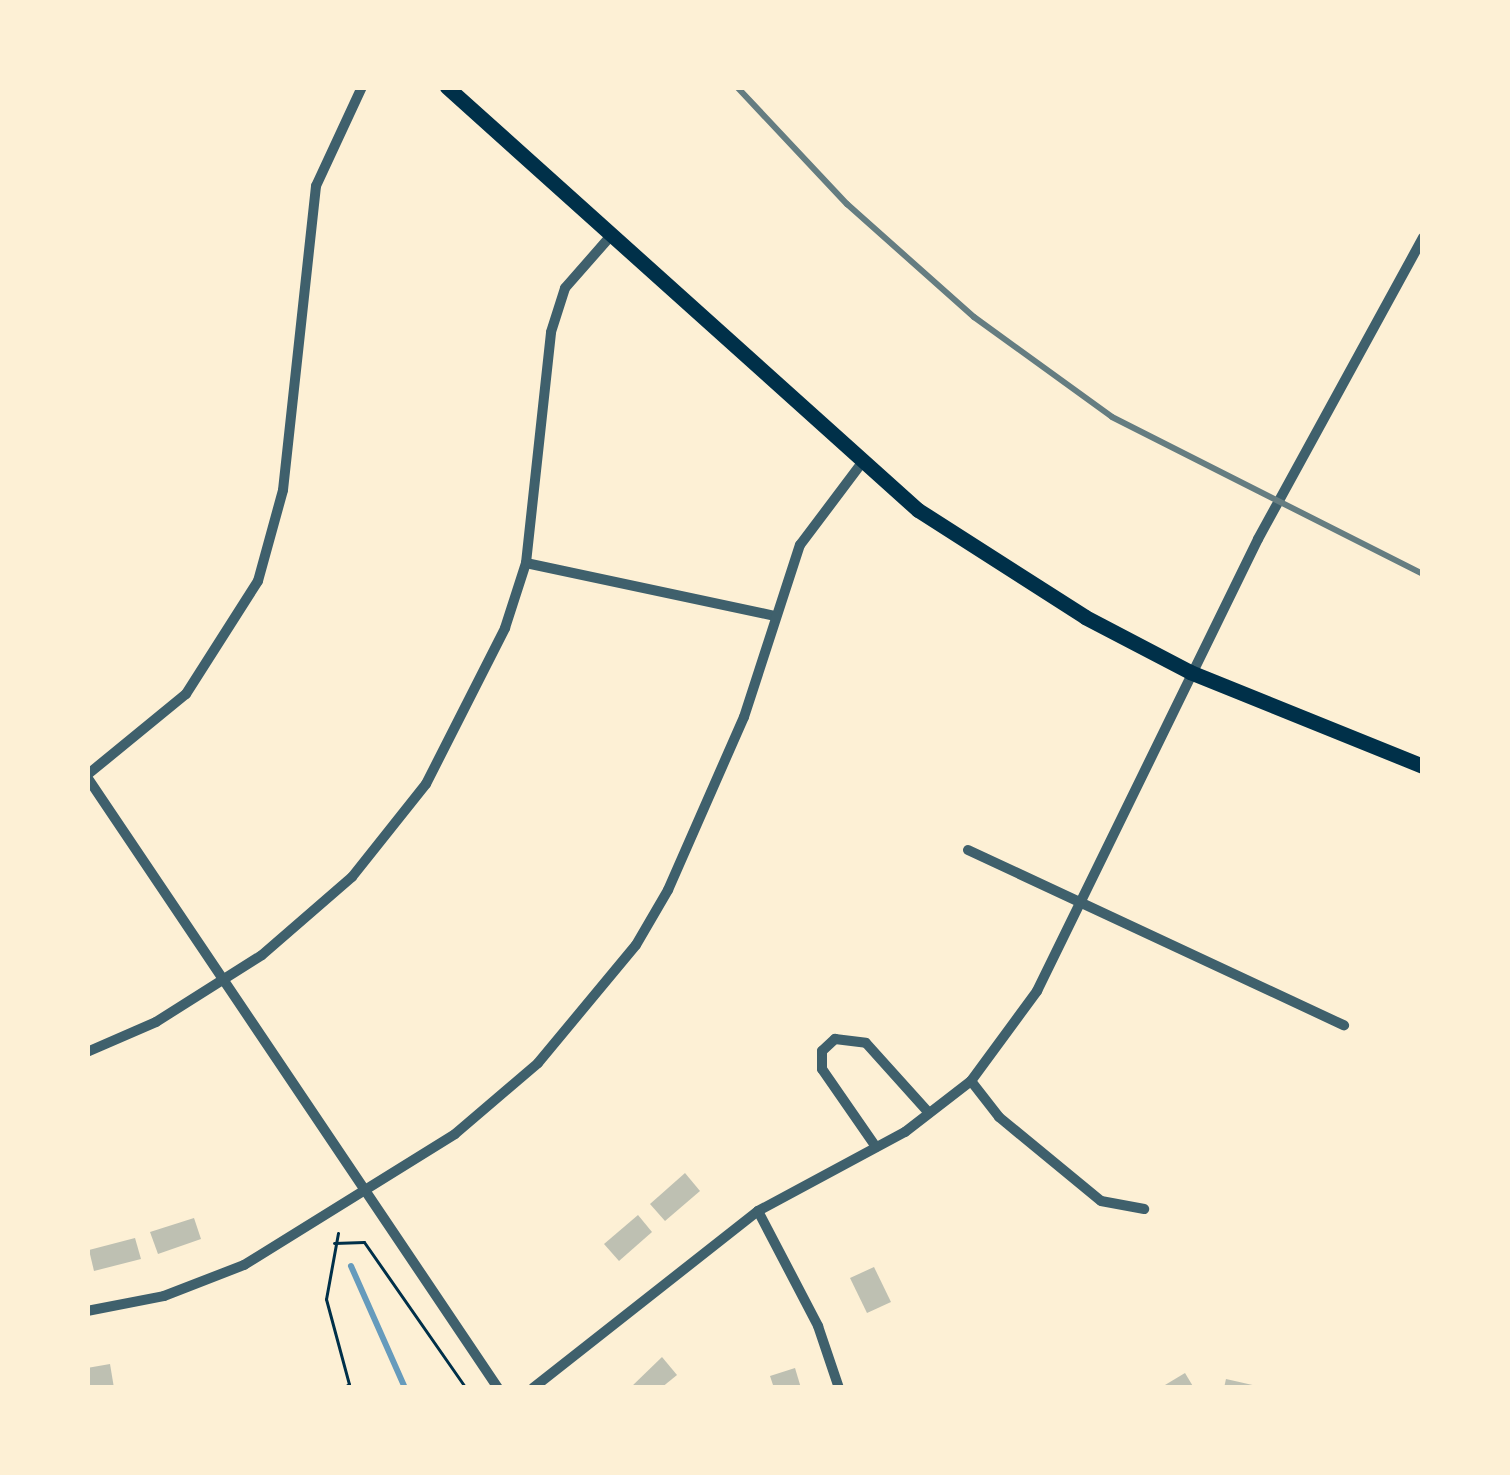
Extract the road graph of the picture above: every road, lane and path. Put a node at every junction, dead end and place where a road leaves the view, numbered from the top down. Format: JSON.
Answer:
{"nodes":[{"id":1,"x":362,"y":87,"type":"edge"},
{"id":2,"x":447,"y":87,"type":"edge"},
{"id":3,"x":1423,"y":237,"type":"edge"},
{"id":4,"x":608,"y":239,"type":"junction"},
{"id":5,"x":861,"y":464,"type":"junction"},
{"id":6,"x":526,"y":563,"type":"junction"},
{"id":7,"x":775,"y":616,"type":"junction"},
{"id":8,"x":1190,"y":672,"type":"junction"},
{"id":9,"x":1423,"y":766,"type":"edge"},
{"id":10,"x":87,"y":776,"type":"edge"},
{"id":11,"x":968,"y":850,"type":"dead end"},
{"id":12,"x":1081,"y":901,"type":"junction"},
{"id":13,"x":224,"y":983,"type":"junction"},
{"id":14,"x":1344,"y":1025,"type":"dead end"},
{"id":15,"x":87,"y":1052,"type":"edge"},
{"id":16,"x":970,"y":1081,"type":"junction"},
{"id":17,"x":929,"y":1113,"type":"junction"},
{"id":18,"x":876,"y":1148,"type":"junction"},
{"id":19,"x":366,"y":1195,"type":"junction"},
{"id":20,"x":1144,"y":1209,"type":"dead end"},
{"id":21,"x":758,"y":1211,"type":"junction"},
{"id":22,"x":338,"y":1233,"type":"dead end"},
{"id":23,"x":334,"y":1244,"type":"junction"},
{"id":24,"x":87,"y":1311,"type":"edge"},
{"id":25,"x":347,"y":1387,"type":"edge"},
{"id":26,"x":466,"y":1388,"type":"edge"},
{"id":27,"x":498,"y":1388,"type":"edge"},
{"id":28,"x":532,"y":1388,"type":"edge"},
{"id":29,"x":839,"y":1388,"type":"edge"}],
"edges":[{"from":1,"to":10,"type":"street"},
{"from":2,"to":4,"type":"main road"},
{"from":3,"to":8,"type":"street"},
{"from":4,"to":5,"type":"main road"},
{"from":4,"to":6,"type":"street"},
{"from":5,"to":7,"type":"street"},
{"from":5,"to":8,"type":"main road"},
{"from":6,"to":7,"type":"street"},
{"from":6,"to":13,"type":"street"},
{"from":7,"to":19,"type":"street"},
{"from":8,"to":9,"type":"main road"},
{"from":8,"to":12,"type":"street"},
{"from":10,"to":13,"type":"street"},
{"from":11,"to":12,"type":"street"},
{"from":12,"to":14,"type":"street"},
{"from":12,"to":16,"type":"street"},
{"from":13,"to":15,"type":"street"},
{"from":13,"to":19,"type":"street"},
{"from":16,"to":17,"type":"street"},
{"from":16,"to":20,"type":"street"},
{"from":17,"to":18,"type":"street"},
{"from":17,"to":18,"type":"street"},
{"from":18,"to":21,"type":"street"},
{"from":19,"to":24,"type":"street"},
{"from":19,"to":27,"type":"street"},
{"from":21,"to":28,"type":"street"},
{"from":21,"to":29,"type":"street"},
{"from":22,"to":23,"type":"path"},
{"from":23,"to":25,"type":"path"},
{"from":23,"to":26,"type":"path"}]}
